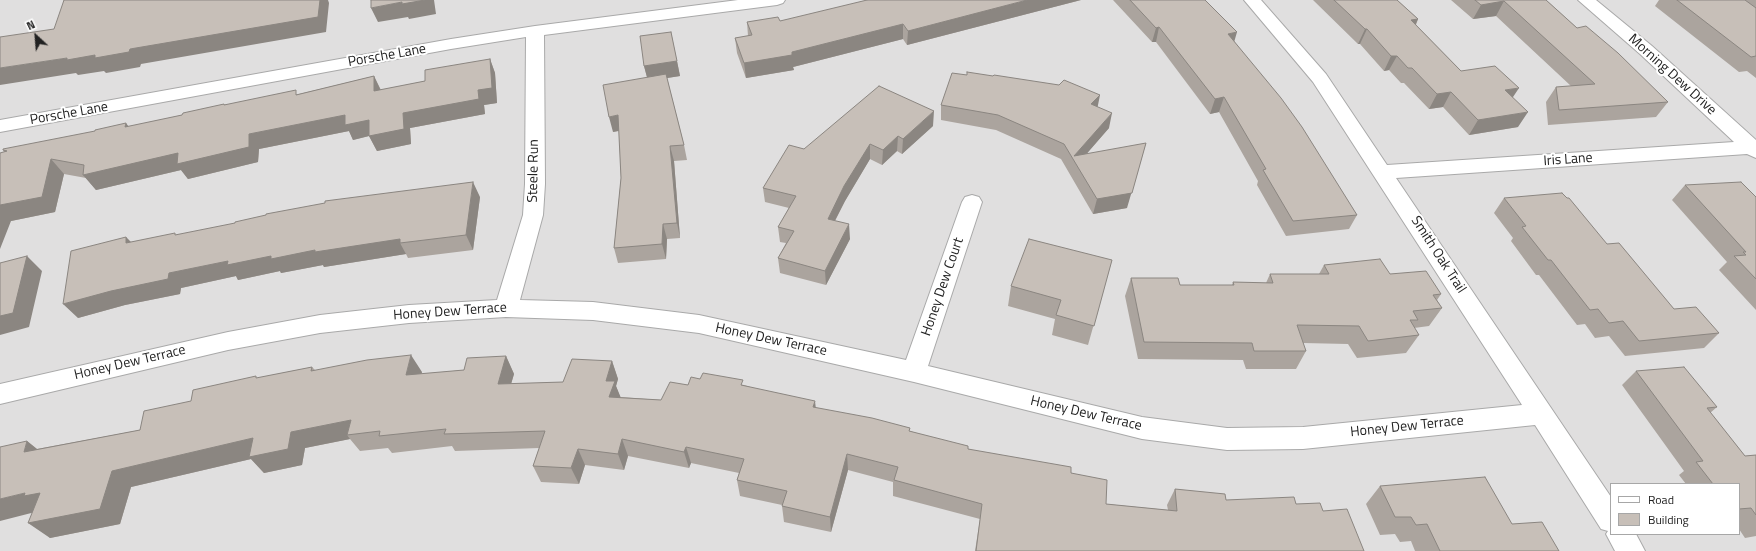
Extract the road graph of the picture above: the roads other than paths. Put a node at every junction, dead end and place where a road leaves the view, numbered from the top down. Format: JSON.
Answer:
{"nodes":[{"id":1,"x":777,"y":0,"type":"edge"},
{"id":2,"x":1252,"y":0,"type":"edge"},
{"id":3,"x":1586,"y":0,"type":"edge"},
{"id":4,"x":535,"y":31,"type":"junction"},
{"id":5,"x":0,"y":126,"type":"edge"},
{"id":6,"x":1754,"y":149,"type":"edge"},
{"id":7,"x":1383,"y":172,"type":"junction"},
{"id":8,"x":972,"y":202,"type":"dead end"},
{"id":9,"x":506,"y":308,"type":"junction"},
{"id":10,"x":914,"y":372,"type":"junction"},
{"id":11,"x":0,"y":394,"type":"edge"},
{"id":12,"x":1541,"y":414,"type":"junction"},
{"id":13,"x":1610,"y":518,"type":"edge"},
{"id":14,"x":1621,"y":535,"type":"edge"},
{"id":15,"x":1632,"y":551,"type":"edge"}],
"edges":[{"from":1,"to":4,"type":"street","name":"Porsche Lane"},
{"from":2,"to":7,"type":"street","name":"Smith Oak Trail"},
{"from":3,"to":6,"type":"street","name":"Morning Dew Drive"},
{"from":4,"to":5,"type":"street","name":"Porsche Lane"},
{"from":4,"to":9,"type":"street","name":"Steele Run"},
{"from":6,"to":7,"type":"street","name":"Iris Lane"},
{"from":7,"to":12,"type":"street","name":"Smith Oak Trail"},
{"from":8,"to":10,"type":"street","name":"Honey Dew Court"},
{"from":9,"to":10,"type":"street","name":"Honey Dew Terrace"},
{"from":9,"to":11,"type":"street","name":"Honey Dew Terrace"},
{"from":10,"to":12,"type":"street","name":"Honey Dew Terrace"},
{"from":12,"to":13,"type":"street","name":"Smith Oak Trail"},
{"from":14,"to":15,"type":"street"}]}
